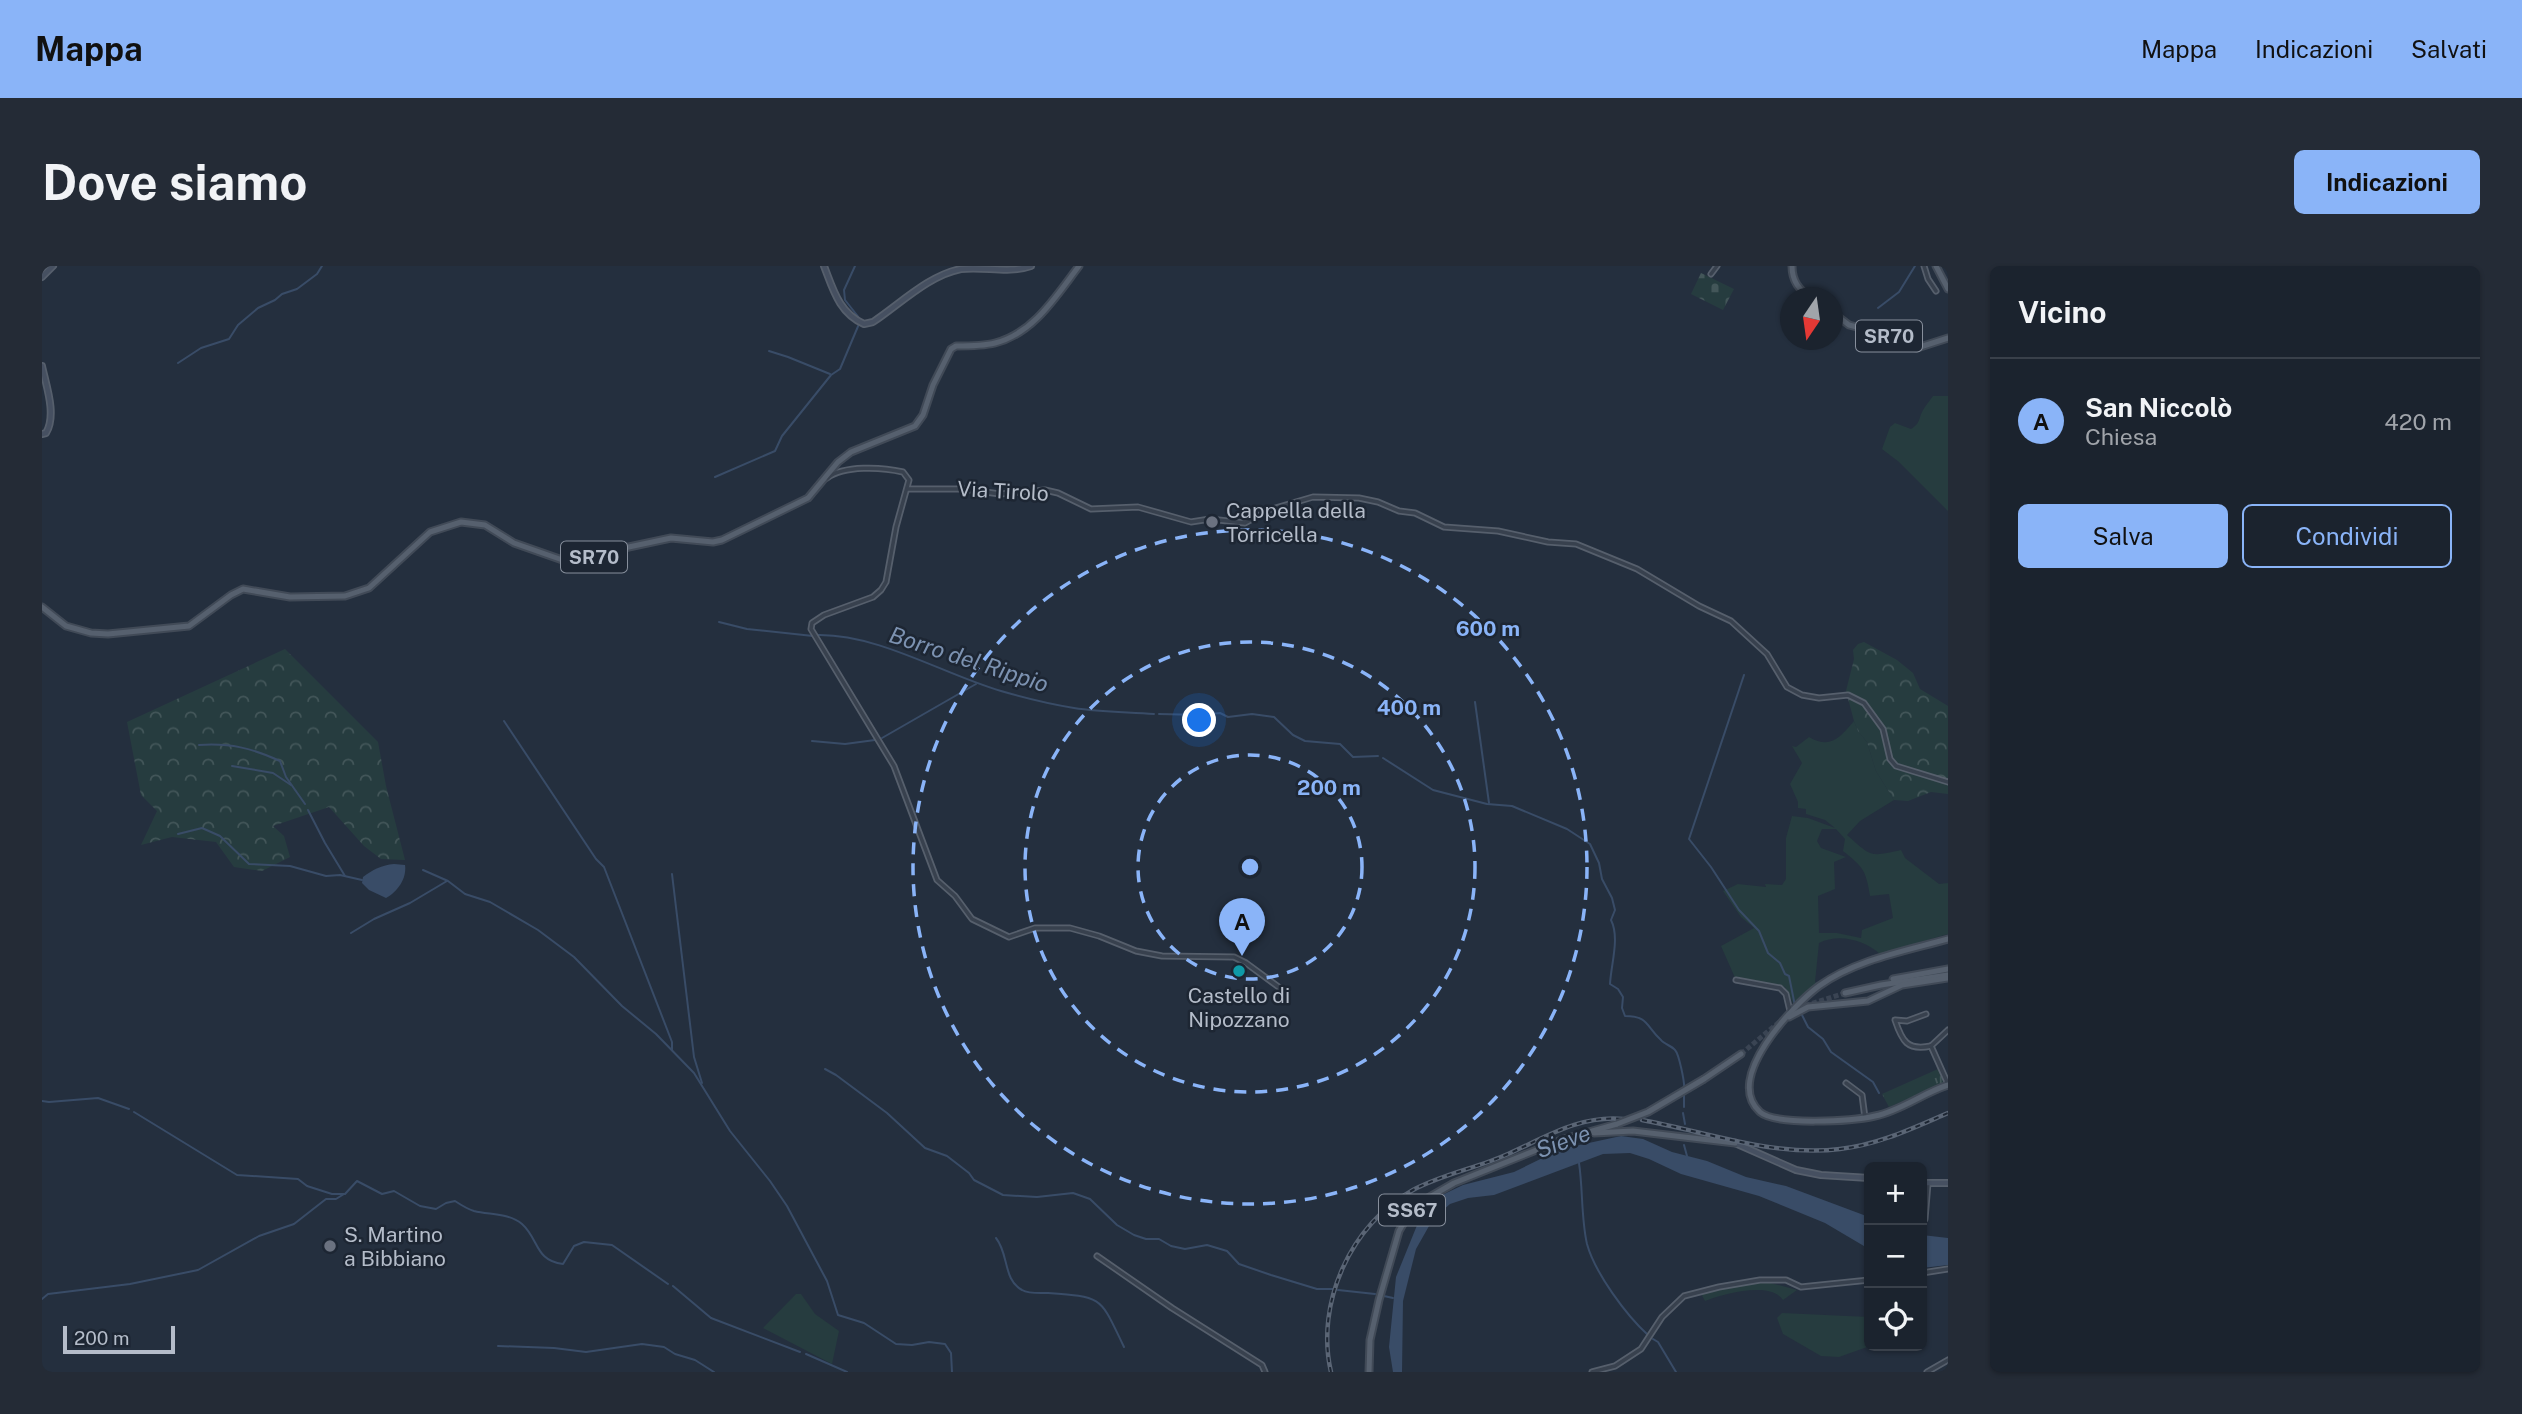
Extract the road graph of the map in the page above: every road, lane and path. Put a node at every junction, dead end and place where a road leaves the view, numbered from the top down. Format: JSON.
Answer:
{"nodes":[{"id":1,"x":53,"y":266,"type":"edge"},
{"id":2,"x":824,"y":266,"type":"edge"},
{"id":3,"x":1031,"y":266,"type":"edge"},
{"id":4,"x":1079,"y":266,"type":"edge"},
{"id":5,"x":1717,"y":266,"type":"edge"},
{"id":6,"x":1792,"y":266,"type":"edge"},
{"id":7,"x":1924,"y":266,"type":"edge"},
{"id":8,"x":1936,"y":266,"type":"edge"},
{"id":9,"x":1711,"y":274,"type":"dead end"},
{"id":10,"x":42,"y":277,"type":"edge"},
{"id":11,"x":1798,"y":287,"type":"edge"},
{"id":12,"x":1948,"y":289,"type":"edge"},
{"id":13,"x":1936,"y":291,"type":"dead end"},
{"id":14,"x":1843,"y":320,"type":"edge"},
{"id":15,"x":1948,"y":338,"type":"edge"},
{"id":16,"x":42,"y":366,"type":"edge"},
{"id":17,"x":42,"y":434,"type":"edge"},
{"id":18,"x":825,"y":477,"type":"junction"},
{"id":19,"x":908,"y":489,"type":"junction"},
{"id":20,"x":42,"y":607,"type":"edge"},
{"id":21,"x":1948,"y":782,"type":"edge"},
{"id":22,"x":1948,"y":939,"type":"edge"},
{"id":23,"x":1948,"y":969,"type":"edge"},
{"id":24,"x":1948,"y":976,"type":"edge"},
{"id":25,"x":1736,"y":980,"type":"dead end"},
{"id":26,"x":1280,"y":988,"type":"dead end"},
{"id":27,"x":1863,"y":988,"type":"junction"},
{"id":28,"x":1845,"y":993,"type":"tunnel mouth"},
{"id":29,"x":1794,"y":1008,"type":"junction"},
{"id":30,"x":1926,"y":1014,"type":"dead end"},
{"id":31,"x":1781,"y":1023,"type":"junction"},
{"id":32,"x":1948,"y":1030,"type":"edge"},
{"id":33,"x":1931,"y":1046,"type":"junction"},
{"id":34,"x":1741,"y":1054,"type":"tunnel mouth"},
{"id":35,"x":1846,"y":1083,"type":"dead end"},
{"id":36,"x":1948,"y":1084,"type":"edge"},
{"id":37,"x":1865,"y":1118,"type":"junction"},
{"id":38,"x":1564,"y":1139,"type":"junction"},
{"id":39,"x":1735,"y":1143,"type":"joint"},
{"id":40,"x":1864,"y":1178,"type":"edge"},
{"id":41,"x":1927,"y":1183,"type":"edge"},
{"id":42,"x":1948,"y":1183,"type":"edge"},
{"id":43,"x":1097,"y":1256,"type":"dead end"},
{"id":44,"x":1948,"y":1269,"type":"edge"},
{"id":45,"x":1927,"y":1272,"type":"edge"},
{"id":46,"x":1864,"y":1281,"type":"edge"},
{"id":47,"x":1948,"y":1360,"type":"edge"},
{"id":48,"x":1265,"y":1372,"type":"edge"},
{"id":49,"x":1369,"y":1372,"type":"edge"},
{"id":50,"x":1592,"y":1372,"type":"edge"},
{"id":51,"x":1927,"y":1372,"type":"edge"}],
"edges":[{"from":1,"to":10,"type":"main road"},
{"from":2,"to":3,"type":"main road"},
{"from":4,"to":18,"type":"main road","number":"SR70"},
{"from":5,"to":9,"type":"street"},
{"from":6,"to":11,"type":"main road"},
{"from":7,"to":13,"type":"street"},
{"from":8,"to":12,"type":"main road"},
{"from":14,"to":15,"type":"main road","number":"SR70"},
{"from":16,"to":17,"type":"main road"},
{"from":18,"to":19,"type":"street"},
{"from":18,"to":20,"type":"main road","number":"SR70"},
{"from":19,"to":21,"type":"street","name":"Via Tirolo"},
{"from":19,"to":26,"type":"street"},
{"from":22,"to":29,"type":"main road"},
{"from":23,"to":27,"type":"main road"},
{"from":24,"to":27,"type":"main road"},
{"from":24,"to":31,"type":"main road"},
{"from":25,"to":29,"type":"street"},
{"from":27,"to":28,"type":"main road"},
{"from":29,"to":31,"type":"main road"},
{"from":30,"to":33,"type":"street"},
{"from":31,"to":37,"type":"main road"},
{"from":32,"to":33,"type":"street"},
{"from":33,"to":36,"type":"street"},
{"from":34,"to":38,"type":"main road","number":"SS67","bridge":true},
{"from":35,"to":37,"type":"street"},
{"from":36,"to":37,"type":"main road"},
{"from":38,"to":39,"type":"main road"},
{"from":38,"to":49,"type":"main road","number":"SS67"},
{"from":39,"to":40,"type":"main road"},
{"from":41,"to":42,"type":"main road"},
{"from":43,"to":48,"type":"street"},
{"from":44,"to":45,"type":"street"},
{"from":46,"to":50,"type":"street"},
{"from":47,"to":51,"type":"street"}]}
